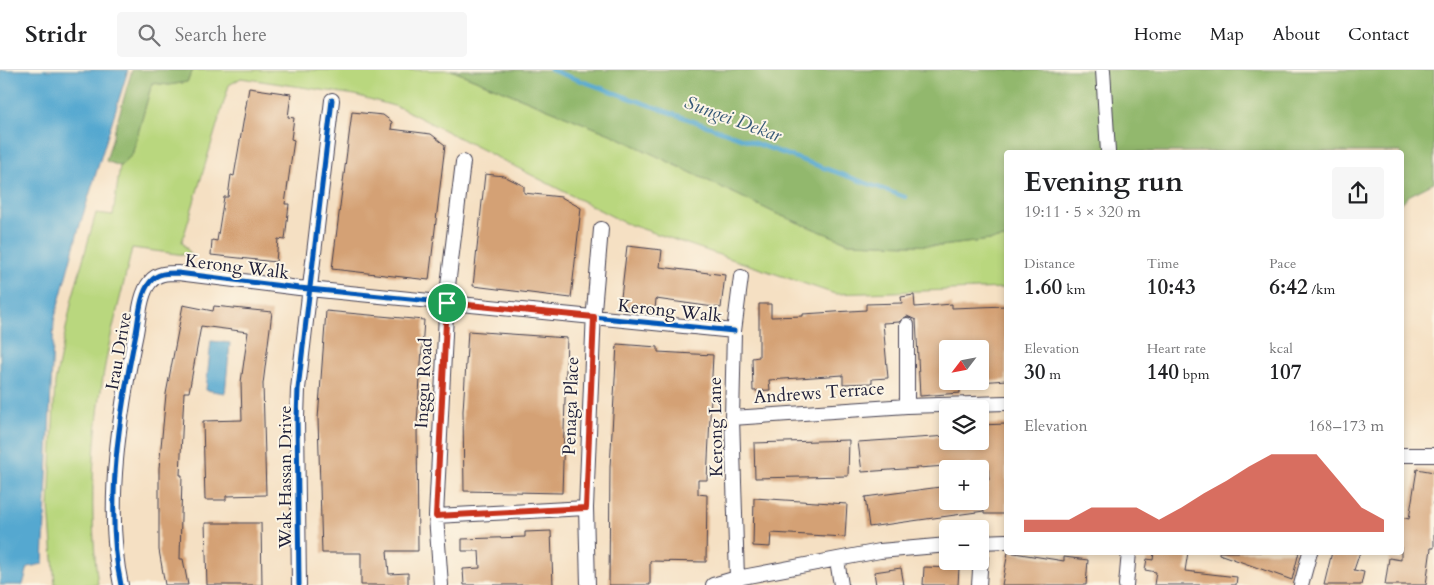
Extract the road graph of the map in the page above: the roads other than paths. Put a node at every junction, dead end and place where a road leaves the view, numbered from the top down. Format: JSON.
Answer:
{"nodes":[{"id":1,"x":1103,"y":70,"type":"edge"},
{"id":2,"x":332,"y":100,"type":"dead end"},
{"id":3,"x":1108,"y":150,"type":"edge"},
{"id":4,"x":463,"y":162,"type":"dead end"},
{"id":5,"x":601,"y":229,"type":"dead end"},
{"id":6,"x":156,"y":276,"type":"joint"},
{"id":7,"x":741,"y":277,"type":"dead end"},
{"id":8,"x":311,"y":290,"type":"junction"},
{"id":9,"x":447,"y":303,"type":"junction"},
{"id":10,"x":594,"y":317,"type":"junction"},
{"id":11,"x":907,"y":325,"type":"dead end"},
{"id":12,"x":734,"y":331,"type":"junction"},
{"id":13,"x":1004,"y":403,"type":"edge"},
{"id":14,"x":907,"y":406,"type":"junction"},
{"id":15,"x":732,"y":418,"type":"junction"},
{"id":16,"x":1404,"y":455,"type":"edge"},
{"id":17,"x":1434,"y":455,"type":"edge"},
{"id":18,"x":586,"y":508,"type":"junction"},
{"id":19,"x":436,"y":516,"type":"junction"},
{"id":20,"x":1004,"y":541,"type":"edge"},
{"id":21,"x":989,"y":542,"type":"edge"},
{"id":22,"x":939,"y":546,"type":"edge"},
{"id":23,"x":1129,"y":555,"type":"edge"},
{"id":24,"x":1309,"y":555,"type":"edge"},
{"id":25,"x":837,"y":560,"type":"junction"},
{"id":26,"x":980,"y":570,"type":"edge"},
{"id":27,"x":737,"y":578,"type":"junction"},
{"id":28,"x":121,"y":585,"type":"edge"},
{"id":29,"x":299,"y":585,"type":"edge"},
{"id":30,"x":441,"y":585,"type":"edge"},
{"id":31,"x":588,"y":585,"type":"edge"},
{"id":32,"x":713,"y":585,"type":"edge"},
{"id":33,"x":841,"y":585,"type":"edge"},
{"id":34,"x":979,"y":585,"type":"edge"},
{"id":35,"x":1126,"y":585,"type":"edge"},
{"id":36,"x":1301,"y":585,"type":"edge"}],
"edges":[{"from":1,"to":3,"type":"street"},
{"from":2,"to":8,"type":"street","name":"Wak Hassan Drive"},
{"from":4,"to":9,"type":"street","name":"Inggu Road"},
{"from":5,"to":10,"type":"street","name":"Penaga Place"},
{"from":6,"to":8,"type":"street","name":"Kerong Walk"},
{"from":6,"to":28,"type":"street","name":"Irau Drive"},
{"from":7,"to":12,"type":"street","name":"Kerong Lane"},
{"from":8,"to":9,"type":"street","name":"Kerong Walk"},
{"from":8,"to":29,"type":"street","name":"Wak Hassan Drive"},
{"from":9,"to":10,"type":"street","name":"Kerong Walk"},
{"from":9,"to":19,"type":"street","name":"Inggu Road"},
{"from":10,"to":12,"type":"street","name":"Kerong Walk"},
{"from":10,"to":18,"type":"street","name":"Penaga Place"},
{"from":11,"to":14,"type":"street","name":"Andrews Terrace"},
{"from":12,"to":15,"type":"street","name":"Kerong Lane"},
{"from":13,"to":14,"type":"street","name":"Andrews Terrace"},
{"from":14,"to":15,"type":"street","name":"Andrews Terrace"},
{"from":15,"to":27,"type":"street","name":"Kerong Lane"},
{"from":16,"to":17,"type":"street"},
{"from":18,"to":19,"type":"street"},
{"from":18,"to":31,"type":"street","name":"Penaga Place"},
{"from":19,"to":30,"type":"street","name":"Inggu Road"},
{"from":20,"to":21,"type":"street"},
{"from":22,"to":25,"type":"street"},
{"from":23,"to":35,"type":"street"},
{"from":24,"to":36,"type":"street"},
{"from":25,"to":27,"type":"street"},
{"from":25,"to":33,"type":"street"},
{"from":26,"to":34,"type":"street"},
{"from":27,"to":32,"type":"street"}]}
